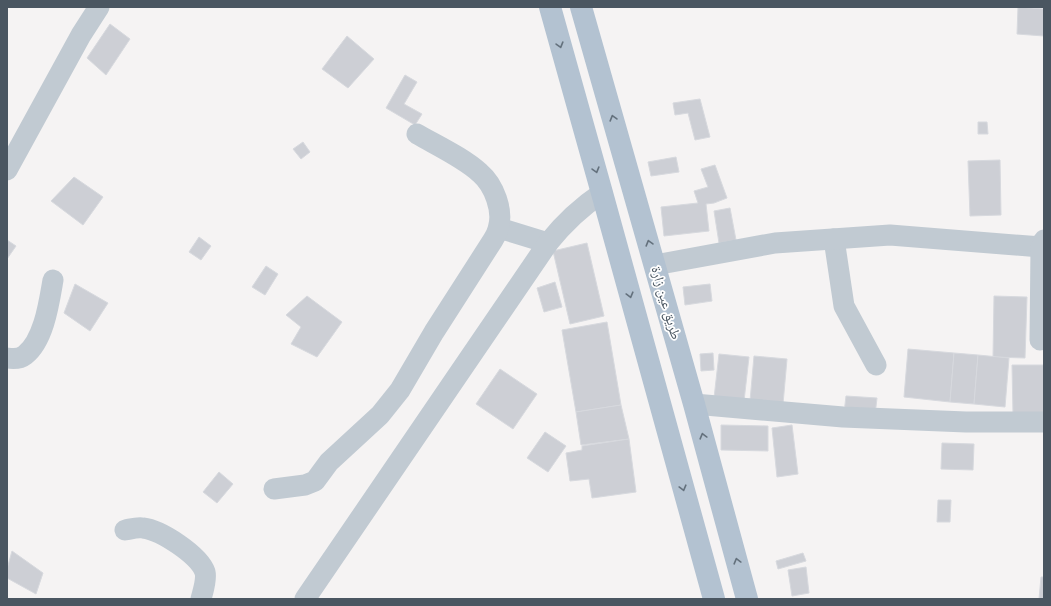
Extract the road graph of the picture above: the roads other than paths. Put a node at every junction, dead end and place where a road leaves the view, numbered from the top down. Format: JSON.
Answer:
{"nodes":[{"id":1,"x":99,"y":7,"type":"edge"},
{"id":2,"x":550,"y":7,"type":"edge"},
{"id":3,"x":581,"y":7,"type":"edge"},
{"id":4,"x":416,"y":134,"type":"dead end"},
{"id":5,"x":7,"y":170,"type":"edge"},
{"id":6,"x":602,"y":193,"type":"junction"},
{"id":7,"x":498,"y":228,"type":"junction"},
{"id":8,"x":834,"y":239,"type":"junction"},
{"id":9,"x":548,"y":243,"type":"junction"},
{"id":10,"x":1043,"y":243,"type":"edge"},
{"id":11,"x":655,"y":265,"type":"junction"},
{"id":12,"x":53,"y":280,"type":"dead end"},
{"id":13,"x":1040,"y":340,"type":"dead end"},
{"id":14,"x":7,"y":358,"type":"edge"},
{"id":15,"x":876,"y":365,"type":"dead end"},
{"id":16,"x":694,"y":404,"type":"junction"},
{"id":17,"x":1044,"y":422,"type":"edge"},
{"id":18,"x":274,"y":489,"type":"dead end"},
{"id":19,"x":125,"y":530,"type":"dead end"},
{"id":20,"x":201,"y":599,"type":"edge"},
{"id":21,"x":305,"y":599,"type":"edge"},
{"id":22,"x":714,"y":599,"type":"edge"},
{"id":23,"x":747,"y":599,"type":"edge"}],
"edges":[{"from":1,"to":5,"type":"street"},
{"from":2,"to":6,"type":"main road","one_way":true},
{"from":11,"to":3,"type":"main road","name":"طريق عين زارة","one_way":true},
{"from":4,"to":7,"type":"street"},
{"from":6,"to":9,"type":"street"},
{"from":6,"to":22,"type":"main road","one_way":true},
{"from":7,"to":9,"type":"street"},
{"from":7,"to":18,"type":"street"},
{"from":8,"to":10,"type":"street"},
{"from":8,"to":11,"type":"street"},
{"from":8,"to":15,"type":"street"},
{"from":9,"to":21,"type":"street"},
{"from":10,"to":13,"type":"street"},
{"from":11,"to":16,"type":"main road","name":"طريق عين زارة"},
{"from":12,"to":14,"type":"street"},
{"from":16,"to":17,"type":"street"},
{"from":23,"to":16,"type":"main road","name":"طريق عين زارة","one_way":true},
{"from":19,"to":20,"type":"street"}]}
